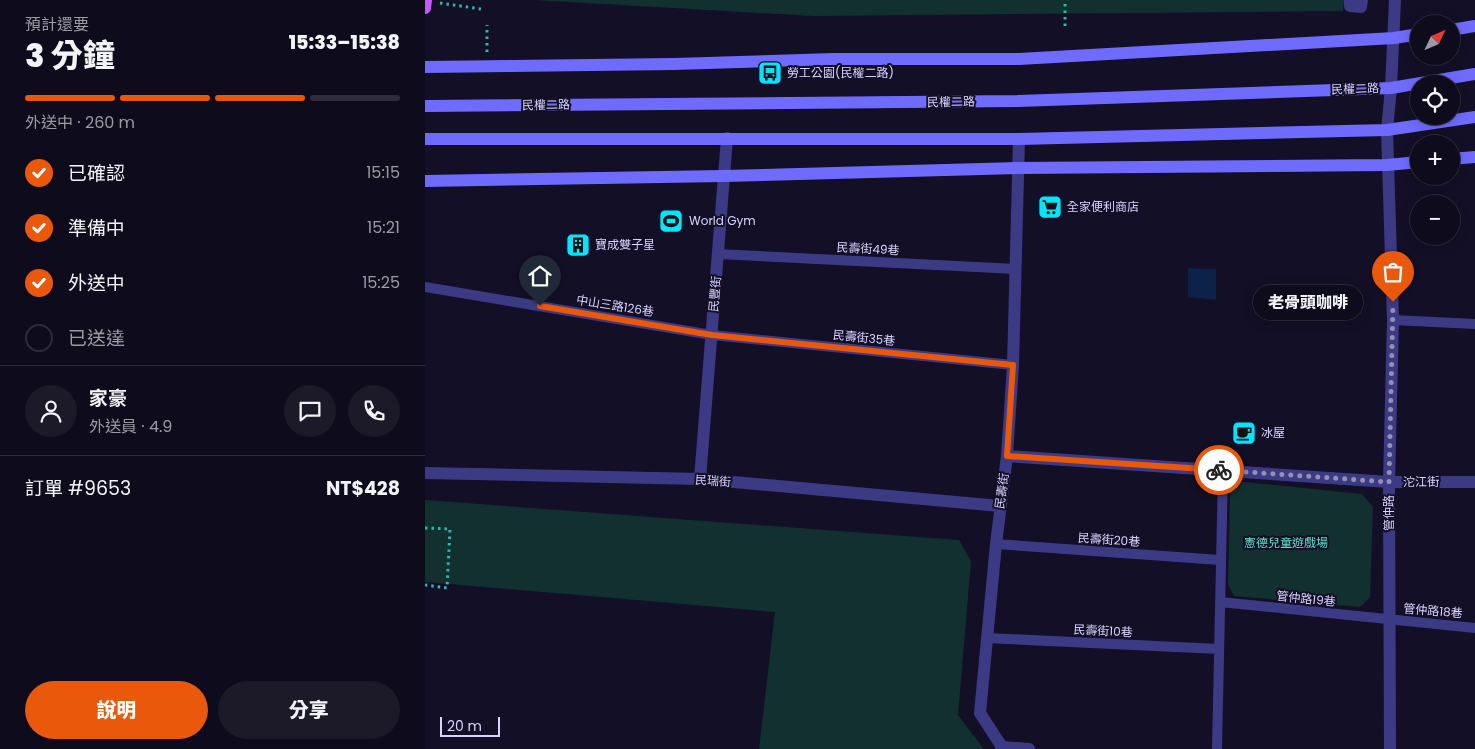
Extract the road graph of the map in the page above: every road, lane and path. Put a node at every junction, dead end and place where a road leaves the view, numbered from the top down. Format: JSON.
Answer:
{"nodes":[{"id":1,"x":1065,"y":0,"type":"edge"},
{"id":2,"x":1350,"y":0,"type":"edge"},
{"id":3,"x":1361,"y":0,"type":"edge"},
{"id":4,"x":1395,"y":0,"type":"edge"},
{"id":5,"x":426,"y":3,"type":"edge"},
{"id":6,"x":481,"y":9,"type":"dead end"},
{"id":7,"x":1065,"y":26,"type":"dead end"},
{"id":8,"x":1475,"y":26,"type":"edge"},
{"id":9,"x":1460,"y":28,"type":"edge"},
{"id":10,"x":1410,"y":35,"type":"edge"},
{"id":11,"x":1394,"y":38,"type":"junction"},
{"id":12,"x":425,"y":67,"type":"edge"},
{"id":13,"x":1475,"y":74,"type":"edge"},
{"id":14,"x":1391,"y":88,"type":"junction"},
{"id":15,"x":425,"y":106,"type":"edge"},
{"id":16,"x":1475,"y":117,"type":"edge"},
{"id":17,"x":1387,"y":130,"type":"junction"},
{"id":18,"x":727,"y":138,"type":"junction"},
{"id":19,"x":425,"y":139,"type":"edge"},
{"id":20,"x":1019,"y":139,"type":"junction"},
{"id":21,"x":1475,"y":157,"type":"edge"},
{"id":22,"x":1460,"y":158,"type":"edge"},
{"id":23,"x":1410,"y":163,"type":"edge"},
{"id":24,"x":1387,"y":165,"type":"junction"},
{"id":25,"x":1019,"y":168,"type":"junction"},
{"id":26,"x":723,"y":176,"type":"junction"},
{"id":27,"x":425,"y":181,"type":"edge"},
{"id":28,"x":719,"y":254,"type":"junction"},
{"id":29,"x":1016,"y":269,"type":"junction"},
{"id":30,"x":425,"y":287,"type":"edge"},
{"id":31,"x":1393,"y":320,"type":"junction"},
{"id":32,"x":1475,"y":324,"type":"edge"},
{"id":33,"x":712,"y":335,"type":"junction"},
{"id":34,"x":1013,"y":365,"type":"junction"},
{"id":35,"x":1007,"y":456,"type":"junction"},
{"id":36,"x":1223,"y":471,"type":"junction"},
{"id":37,"x":425,"y":473,"type":"edge"},
{"id":38,"x":700,"y":479,"type":"junction"},
{"id":39,"x":1389,"y":482,"type":"junction"},
{"id":40,"x":1475,"y":482,"type":"edge"},
{"id":41,"x":1000,"y":506,"type":"junction"},
{"id":42,"x":425,"y":528,"type":"edge"},
{"id":43,"x":996,"y":544,"type":"junction"},
{"id":44,"x":1220,"y":560,"type":"junction"},
{"id":45,"x":425,"y":585,"type":"edge"},
{"id":46,"x":1220,"y":602,"type":"junction"},
{"id":47,"x":1389,"y":620,"type":"junction"},
{"id":48,"x":1475,"y":628,"type":"edge"},
{"id":49,"x":987,"y":638,"type":"junction"},
{"id":50,"x":1219,"y":649,"type":"junction"},
{"id":51,"x":1029,"y":749,"type":"edge"},
{"id":52,"x":1217,"y":749,"type":"edge"},
{"id":53,"x":1390,"y":749,"type":"edge"}],
"edges":[{"from":1,"to":7,"type":"path"},
{"from":2,"to":3,"type":"street"},
{"from":4,"to":11,"type":"street","name":"管仲路"},
{"from":5,"to":6,"type":"path"},
{"from":8,"to":9,"type":"main road"},
{"from":10,"to":11,"type":"main road"},
{"from":11,"to":12,"type":"main road"},
{"from":11,"to":14,"type":"street","name":"管仲路"},
{"from":13,"to":14,"type":"main road","name":"民權二路"},
{"from":14,"to":15,"type":"main road","name":"民權二路"},
{"from":14,"to":17,"type":"street","name":"管仲路"},
{"from":16,"to":17,"type":"main road"},
{"from":17,"to":20,"type":"main road"},
{"from":17,"to":24,"type":"street","name":"管仲路"},
{"from":18,"to":19,"type":"main road"},
{"from":18,"to":20,"type":"main road"},
{"from":18,"to":26,"type":"street","name":"民豐街"},
{"from":20,"to":25,"type":"street","name":"民壽街"},
{"from":21,"to":22,"type":"main road"},
{"from":23,"to":24,"type":"main road"},
{"from":24,"to":25,"type":"main road"},
{"from":24,"to":31,"type":"street","name":"管仲路"},
{"from":25,"to":26,"type":"main road"},
{"from":25,"to":29,"type":"street","name":"民壽街"},
{"from":26,"to":27,"type":"main road"},
{"from":26,"to":28,"type":"street","name":"民豐街"},
{"from":28,"to":29,"type":"lane","name":"民壽街49巷"},
{"from":28,"to":33,"type":"street","name":"民豐街"},
{"from":29,"to":34,"type":"street","name":"民壽街"},
{"from":30,"to":33,"type":"lane","name":"中山三路126巷"},
{"from":31,"to":32,"type":"lane"},
{"from":31,"to":39,"type":"street","name":"管仲路"},
{"from":33,"to":34,"type":"lane","name":"民壽街35巷"},
{"from":33,"to":38,"type":"street","name":"民豐街"},
{"from":34,"to":35,"type":"street","name":"民壽街"},
{"from":35,"to":36,"type":"street","name":"沱江街"},
{"from":35,"to":41,"type":"street","name":"民壽街"},
{"from":36,"to":39,"type":"street","name":"沱江街"},
{"from":36,"to":44,"type":"lane"},
{"from":37,"to":38,"type":"street","name":"民瑞街"},
{"from":38,"to":41,"type":"street","name":"民瑞街"},
{"from":39,"to":40,"type":"street","name":"沱江街"},
{"from":39,"to":47,"type":"street","name":"管仲路"},
{"from":41,"to":43,"type":"street","name":"民壽街"},
{"from":42,"to":45,"type":"path"},
{"from":43,"to":44,"type":"lane","name":"民壽街20巷"},
{"from":43,"to":49,"type":"street","name":"民壽街"},
{"from":44,"to":46,"type":"lane"},
{"from":46,"to":47,"type":"lane","name":"管仲路19巷"},
{"from":46,"to":50,"type":"lane"},
{"from":47,"to":48,"type":"lane","name":"管仲路18巷"},
{"from":47,"to":53,"type":"street","name":"管仲路"},
{"from":49,"to":50,"type":"lane","name":"民壽街10巷"},
{"from":49,"to":51,"type":"street","name":"民壽街"},
{"from":50,"to":52,"type":"lane"}]}
